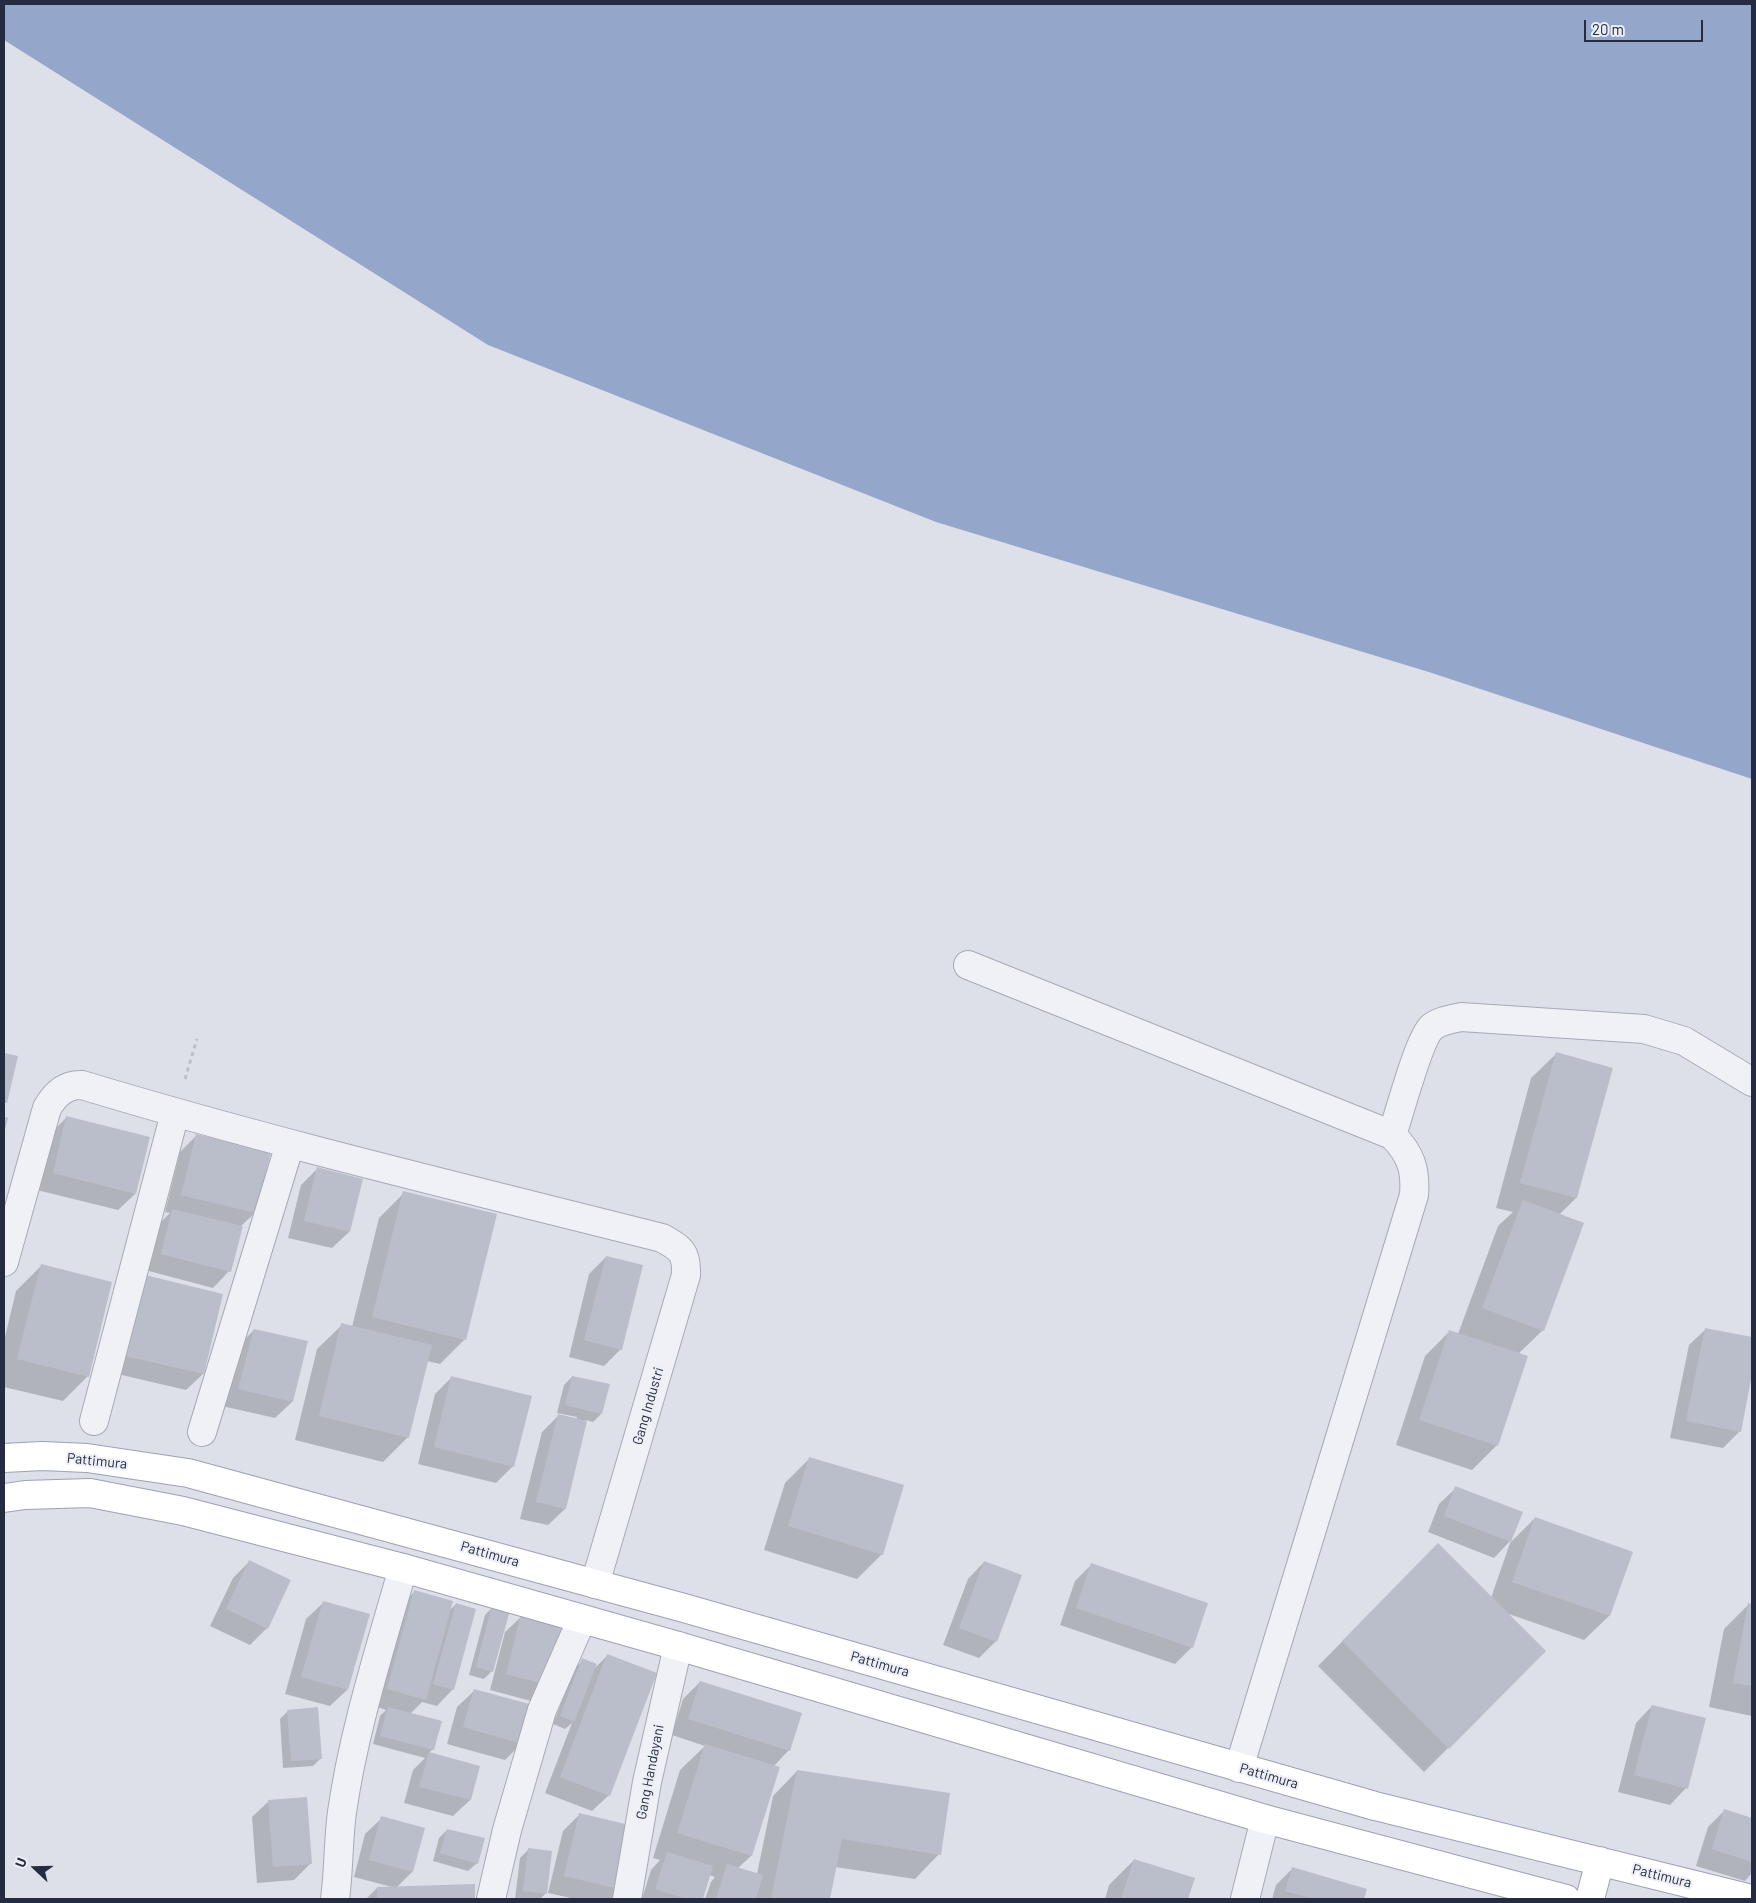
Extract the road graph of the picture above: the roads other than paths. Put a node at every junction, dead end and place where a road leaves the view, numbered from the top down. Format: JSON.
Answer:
{"nodes":[{"id":1,"x":968,"y":965,"type":"dead end"},
{"id":2,"x":1752,"y":1082,"type":"edge"},
{"id":3,"x":175,"y":1113,"type":"junction"},
{"id":4,"x":1392,"y":1135,"type":"junction"},
{"id":5,"x":290,"y":1144,"type":"junction"},
{"id":6,"x":4,"y":1262,"type":"edge"},
{"id":7,"x":94,"y":1421,"type":"dead end"},
{"id":8,"x":202,"y":1432,"type":"dead end"},
{"id":9,"x":4,"y":1458,"type":"edge"},
{"id":10,"x":4,"y":1498,"type":"edge"},
{"id":11,"x":511,"y":1560,"type":"junction"},
{"id":12,"x":403,"y":1568,"type":"junction"},
{"id":13,"x":596,"y":1584,"type":"junction"},
{"id":14,"x":502,"y":1597,"type":"junction"},
{"id":15,"x":582,"y":1619,"type":"junction"},
{"id":16,"x":678,"y":1646,"type":"junction"},
{"id":17,"x":1239,"y":1768,"type":"junction"},
{"id":18,"x":1266,"y":1820,"type":"junction"},
{"id":19,"x":1600,"y":1861,"type":"junction"},
{"id":20,"x":1752,"y":1898,"type":"edge"},
{"id":21,"x":335,"y":1899,"type":"edge"},
{"id":22,"x":491,"y":1899,"type":"edge"},
{"id":23,"x":628,"y":1899,"type":"edge"},
{"id":24,"x":1245,"y":1899,"type":"edge"},
{"id":25,"x":1566,"y":1899,"type":"edge"},
{"id":26,"x":1590,"y":1899,"type":"edge"}],
"edges":[{"from":1,"to":4,"type":"street"},
{"from":2,"to":4,"type":"street"},
{"from":3,"to":5,"type":"street"},
{"from":3,"to":6,"type":"street"},
{"from":3,"to":7,"type":"street"},
{"from":4,"to":17,"type":"street"},
{"from":5,"to":8,"type":"street"},
{"from":5,"to":13,"type":"street","name":"Gang Industri"},
{"from":9,"to":11,"type":"main road","name":"Pattimura"},
{"from":10,"to":12,"type":"main road"},
{"from":11,"to":13,"type":"main road","name":"Pattimura"},
{"from":11,"to":14,"type":"main road"},
{"from":12,"to":14,"type":"main road"},
{"from":12,"to":21,"type":"street"},
{"from":13,"to":17,"type":"main road","name":"Pattimura"},
{"from":14,"to":15,"type":"main road"},
{"from":15,"to":16,"type":"main road"},
{"from":15,"to":22,"type":"street"},
{"from":16,"to":18,"type":"main road"},
{"from":16,"to":23,"type":"street","name":"Gang Handayani"},
{"from":17,"to":19,"type":"main road","name":"Pattimura"},
{"from":18,"to":24,"type":"street"},
{"from":18,"to":25,"type":"main road"},
{"from":19,"to":20,"type":"main road","name":"Pattimura"},
{"from":19,"to":26,"type":"main road"}]}
